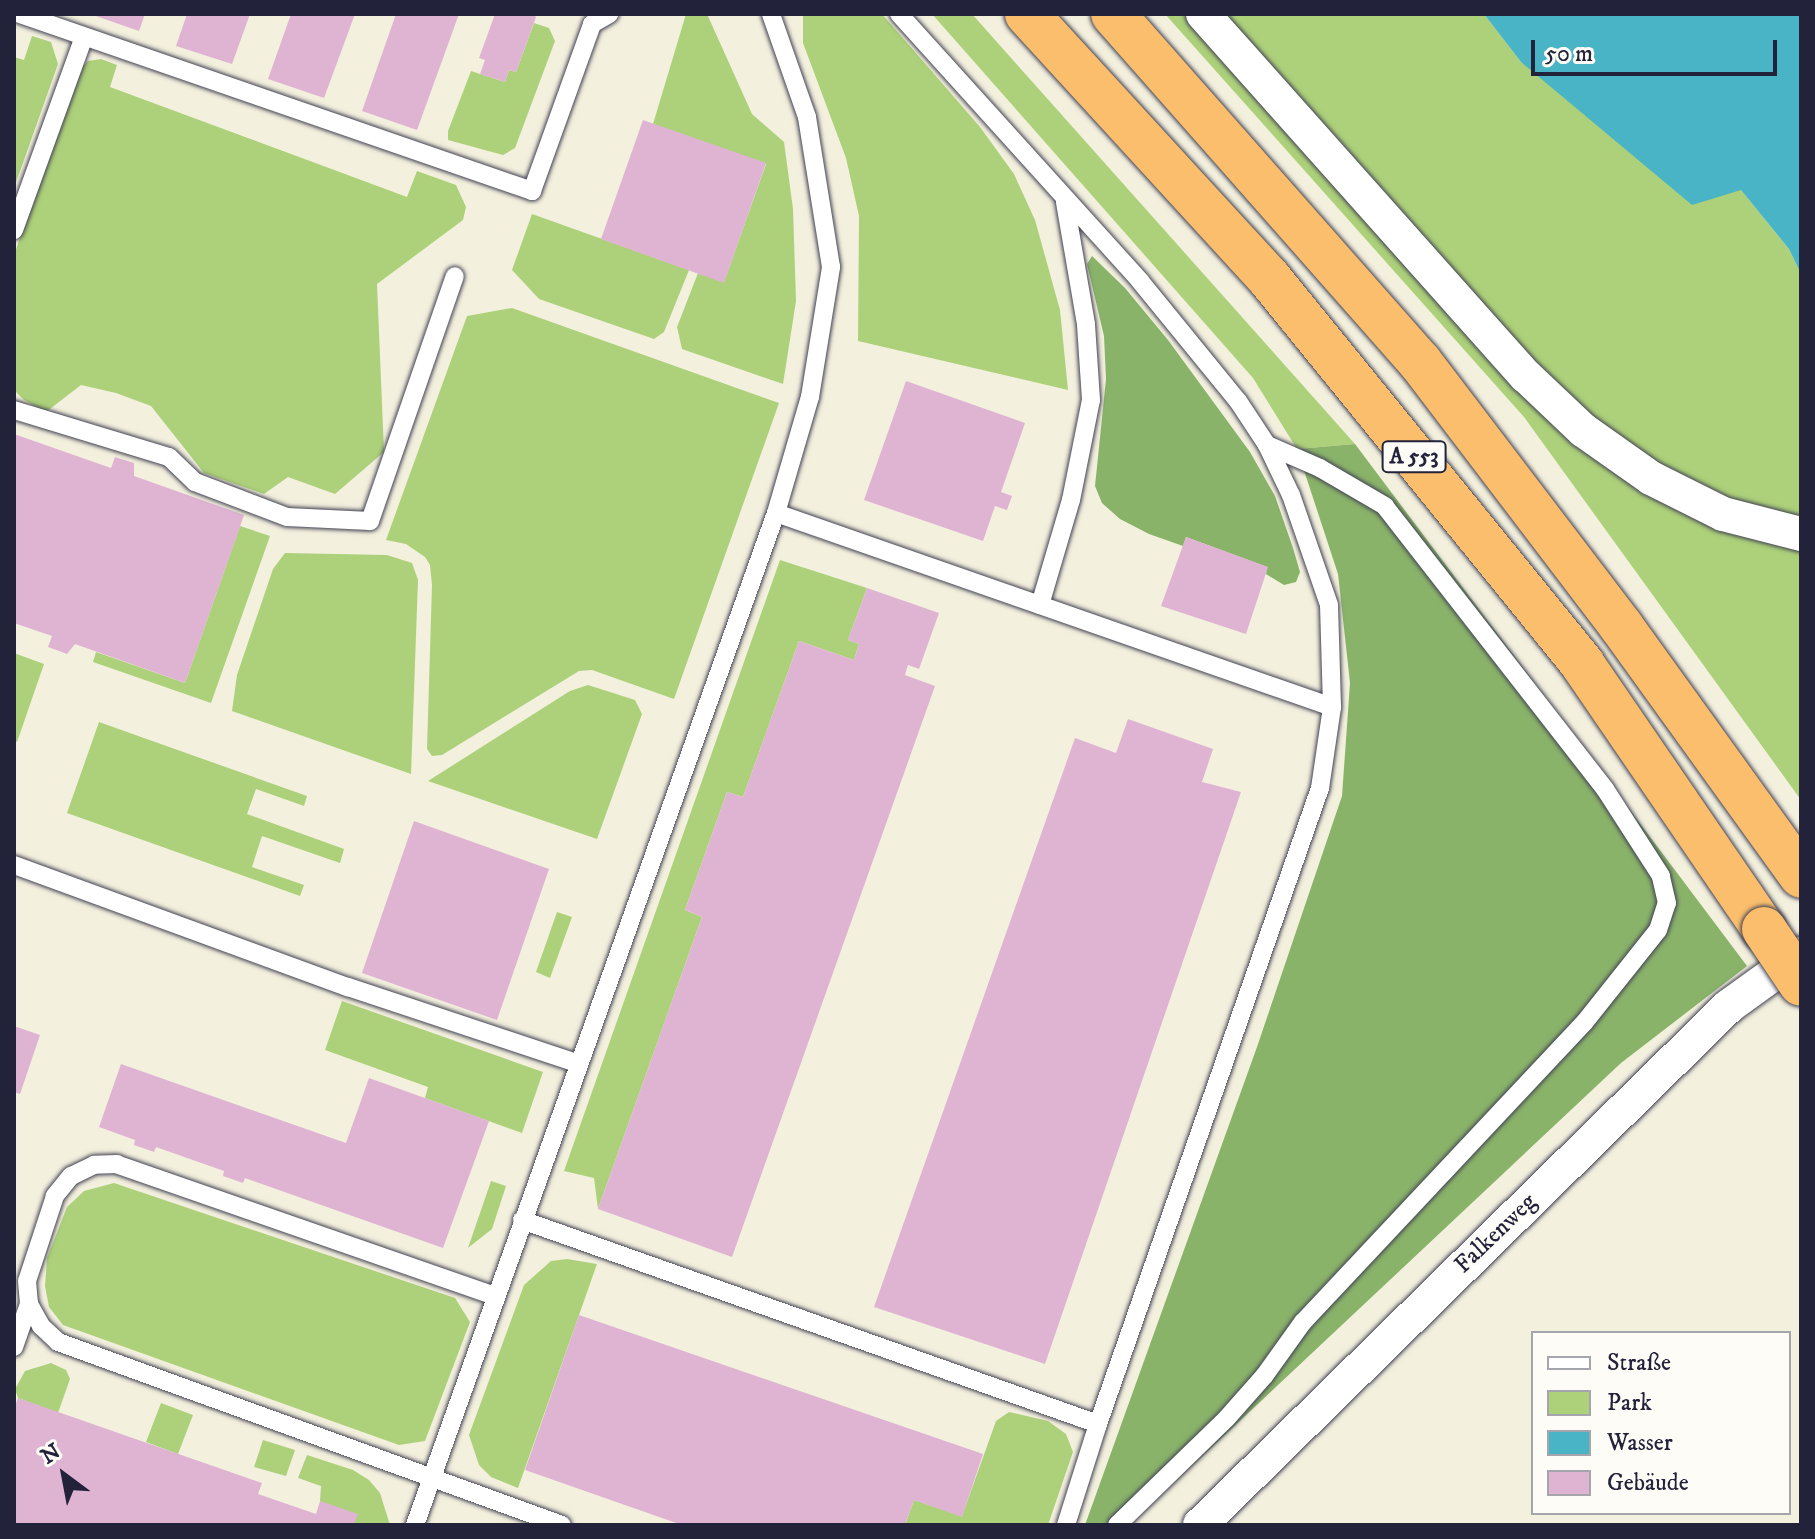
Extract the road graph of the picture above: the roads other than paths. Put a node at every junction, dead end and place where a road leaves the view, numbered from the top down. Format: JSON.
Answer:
{"nodes":[{"id":1,"x":20,"y":14,"type":"edge"},
{"id":2,"x":609,"y":14,"type":"edge"},
{"id":3,"x":771,"y":14,"type":"edge"},
{"id":4,"x":899,"y":14,"type":"edge"},
{"id":5,"x":1027,"y":14,"type":"edge"},
{"id":6,"x":1113,"y":14,"type":"edge"},
{"id":7,"x":1203,"y":14,"type":"edge"},
{"id":8,"x":585,"y":19,"type":"edge"},
{"id":9,"x":84,"y":37,"type":"junction"},
{"id":10,"x":1065,"y":202,"type":"junction"},
{"id":11,"x":14,"y":230,"type":"edge"},
{"id":12,"x":455,"y":276,"type":"dead end"},
{"id":13,"x":14,"y":410,"type":"edge"},
{"id":14,"x":1267,"y":445,"type":"junction"},
{"id":15,"x":776,"y":513,"type":"junction"},
{"id":16,"x":1801,"y":534,"type":"edge"},
{"id":17,"x":1040,"y":605,"type":"junction"},
{"id":18,"x":1332,"y":707,"type":"junction"},
{"id":19,"x":14,"y":865,"type":"edge"},
{"id":20,"x":1801,"y":876,"type":"edge"},
{"id":21,"x":1801,"y":954,"type":"edge"},
{"id":22,"x":1801,"y":984,"type":"edge"},
{"id":23,"x":579,"y":1064,"type":"junction"},
{"id":24,"x":522,"y":1220,"type":"junction"},
{"id":25,"x":21,"y":1279,"type":"edge"},
{"id":26,"x":495,"y":1296,"type":"junction"},
{"id":27,"x":29,"y":1304,"type":"junction"},
{"id":28,"x":14,"y":1347,"type":"edge"},
{"id":29,"x":1098,"y":1424,"type":"junction"},
{"id":30,"x":432,"y":1478,"type":"junction"},
{"id":31,"x":415,"y":1525,"type":"edge"},
{"id":32,"x":562,"y":1525,"type":"edge"},
{"id":33,"x":1066,"y":1525,"type":"edge"},
{"id":34,"x":1117,"y":1525,"type":"edge"},
{"id":35,"x":1200,"y":1525,"type":"edge"}],
"edges":[{"from":1,"to":9,"type":"lane"},
{"from":2,"to":8,"type":"lane"},
{"from":3,"to":15,"type":"lane"},
{"from":4,"to":10,"type":"lane"},
{"from":5,"to":22,"type":"highway","number":"A 553","bridge":true},
{"from":6,"to":20,"type":"highway","number":"A 553"},
{"from":7,"to":16,"type":"street"},
{"from":8,"to":9,"type":"lane"},
{"from":9,"to":11,"type":"lane"},
{"from":10,"to":14,"type":"lane"},
{"from":10,"to":17,"type":"lane"},
{"from":12,"to":13,"type":"lane"},
{"from":14,"to":18,"type":"lane"},
{"from":14,"to":34,"type":"lane"},
{"from":15,"to":17,"type":"lane"},
{"from":15,"to":23,"type":"lane"},
{"from":17,"to":18,"type":"lane"},
{"from":18,"to":29,"type":"lane"},
{"from":19,"to":23,"type":"lane"},
{"from":21,"to":35,"type":"street","name":"Falkenweg"},
{"from":23,"to":24,"type":"lane"},
{"from":24,"to":26,"type":"lane"},
{"from":24,"to":29,"type":"lane"},
{"from":25,"to":26,"type":"lane"},
{"from":25,"to":27,"type":"lane"},
{"from":26,"to":30,"type":"lane"},
{"from":27,"to":28,"type":"lane"},
{"from":27,"to":30,"type":"lane"},
{"from":29,"to":33,"type":"lane"},
{"from":30,"to":31,"type":"lane"},
{"from":30,"to":32,"type":"lane"}]}
